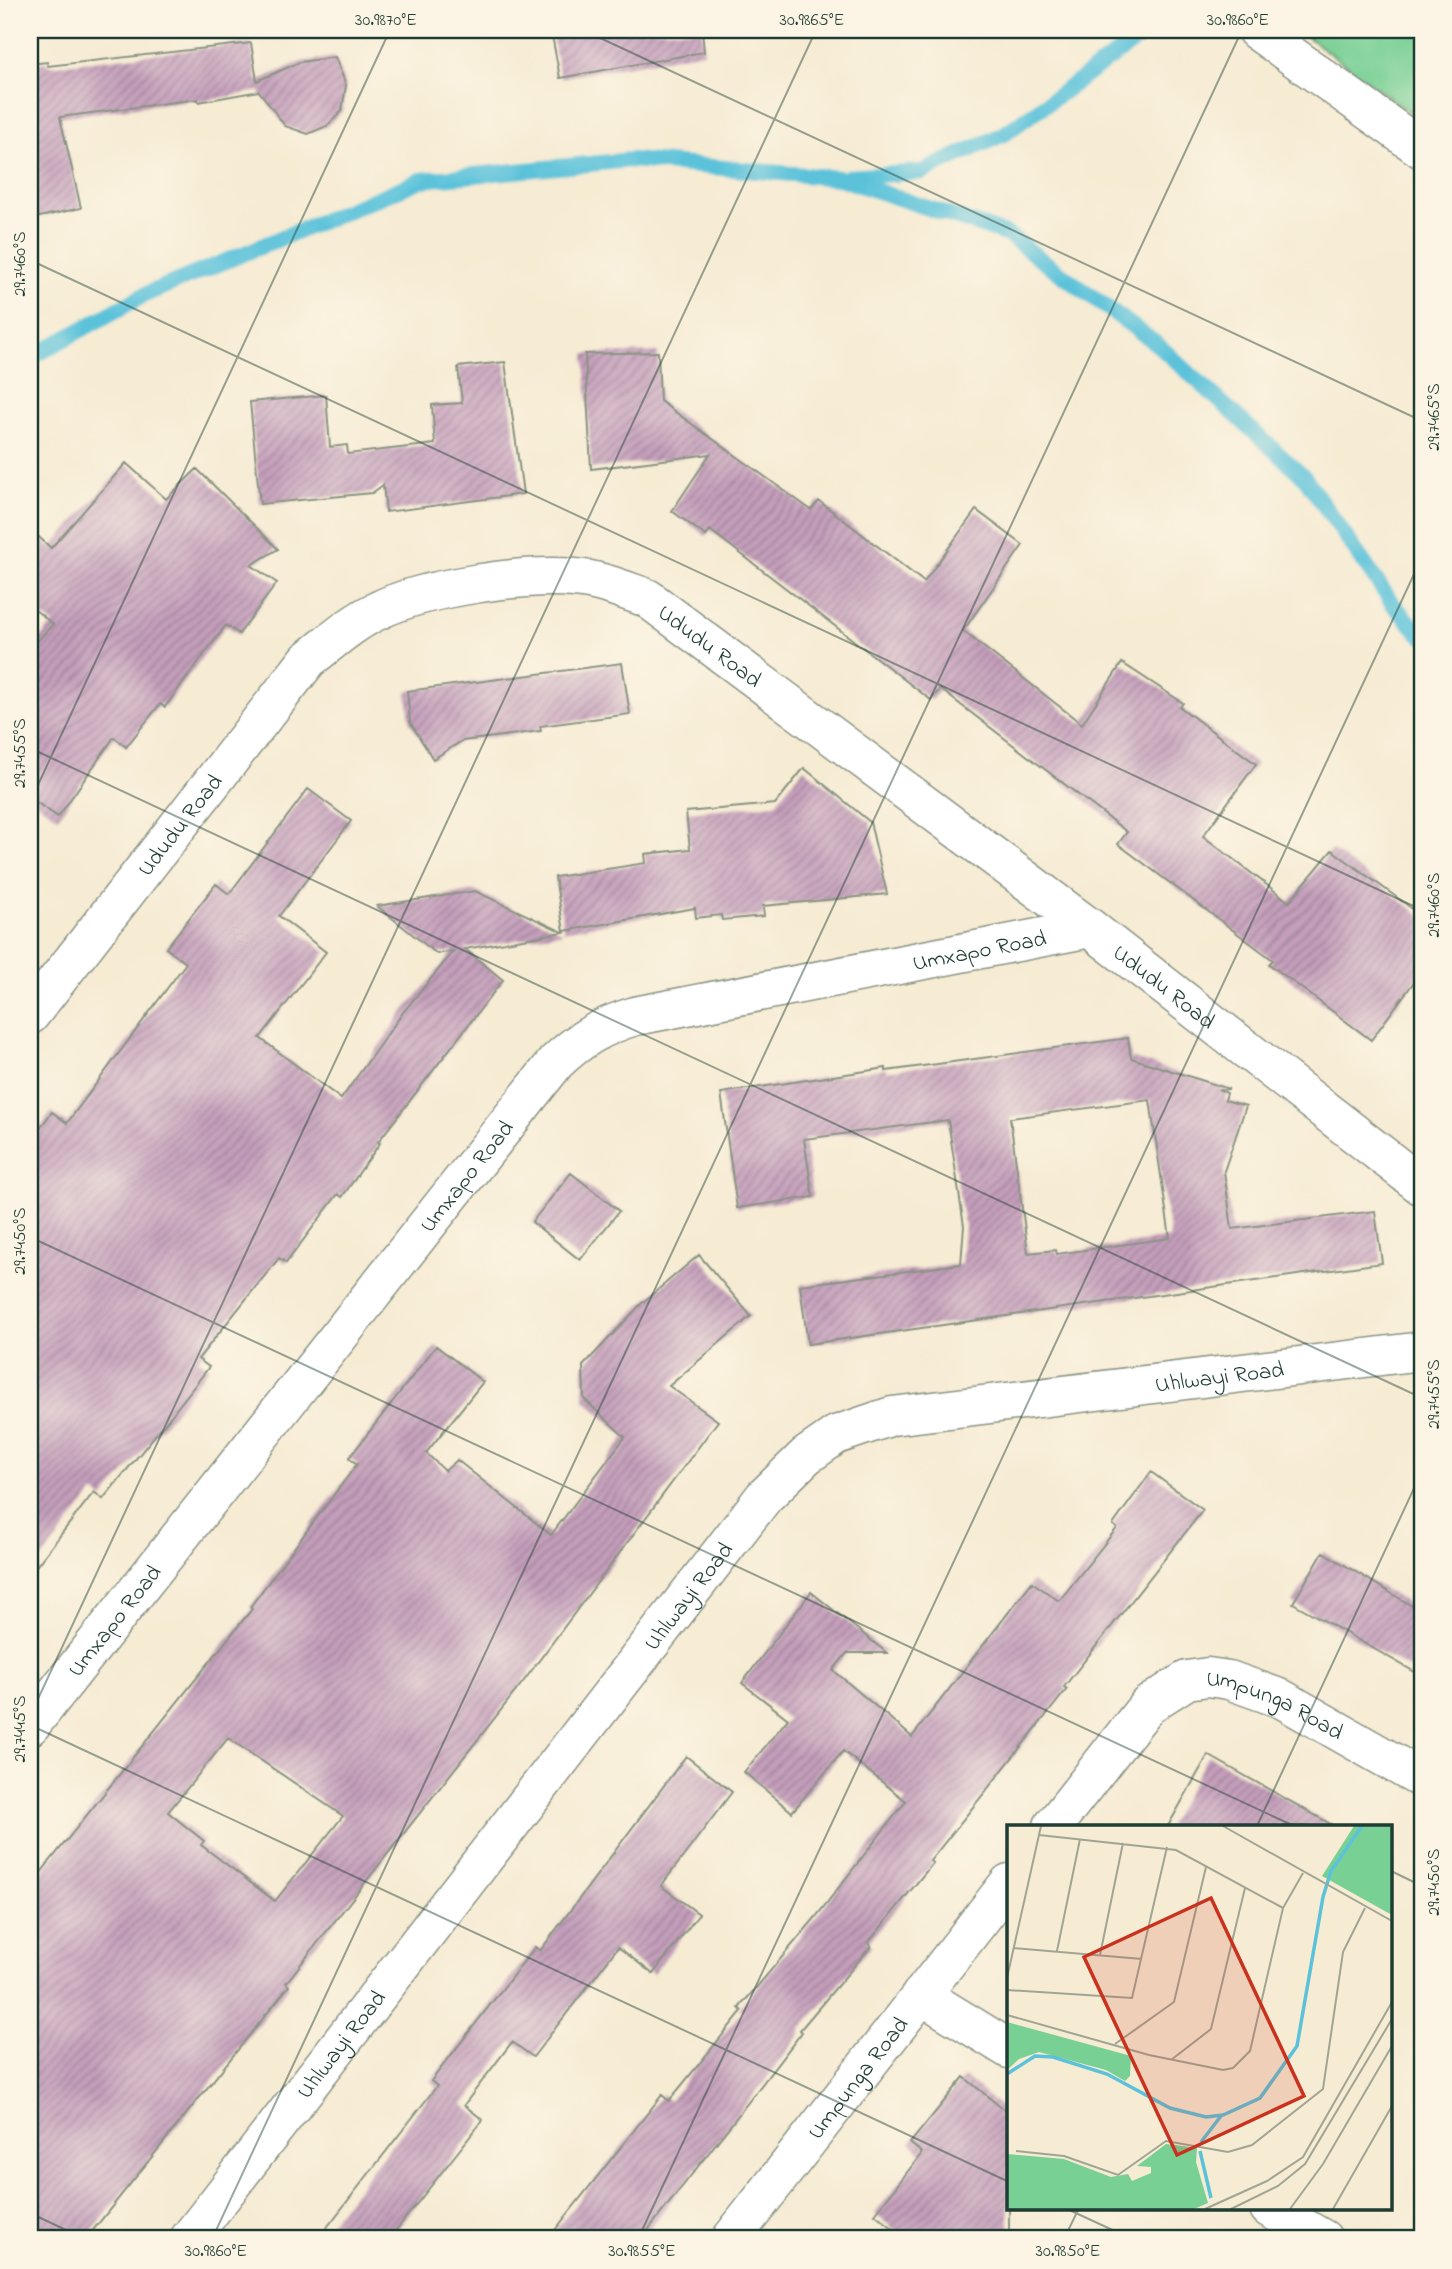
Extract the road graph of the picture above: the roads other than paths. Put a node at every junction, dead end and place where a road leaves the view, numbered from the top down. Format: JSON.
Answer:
{"nodes":[{"id":1,"x":1256,"y":30,"type":"edge"},
{"id":2,"x":1422,"y":149,"type":"edge"},
{"id":3,"x":1090,"y":928,"type":"junction"},
{"id":4,"x":30,"y":1015,"type":"edge"},
{"id":5,"x":1422,"y":1186,"type":"edge"},
{"id":6,"x":1422,"y":1351,"type":"edge"},
{"id":7,"x":30,"y":1726,"type":"edge"},
{"id":8,"x":1422,"y":1779,"type":"edge"},
{"id":9,"x":1054,"y":1825,"type":"edge"},
{"id":10,"x":1007,"y":1886,"type":"edge"},
{"id":11,"x":921,"y":1995,"type":"junction"},
{"id":12,"x":1007,"y":2048,"type":"edge"},
{"id":13,"x":189,"y":2239,"type":"edge"},
{"id":14,"x":731,"y":2239,"type":"edge"}],
"edges":[{"from":1,"to":2,"type":"street"},
{"from":3,"to":4,"type":"street","name":"Ududu Road"},
{"from":3,"to":5,"type":"street","name":"Ududu Road"},
{"from":3,"to":7,"type":"street","name":"Umxapo Road"},
{"from":6,"to":13,"type":"street","name":"Uhlwayi Road"},
{"from":8,"to":9,"type":"street","name":"Umpunga Road"},
{"from":10,"to":11,"type":"street","name":"Umpunga Road"},
{"from":11,"to":12,"type":"street"},
{"from":11,"to":14,"type":"street","name":"Umpunga Road"}]}
